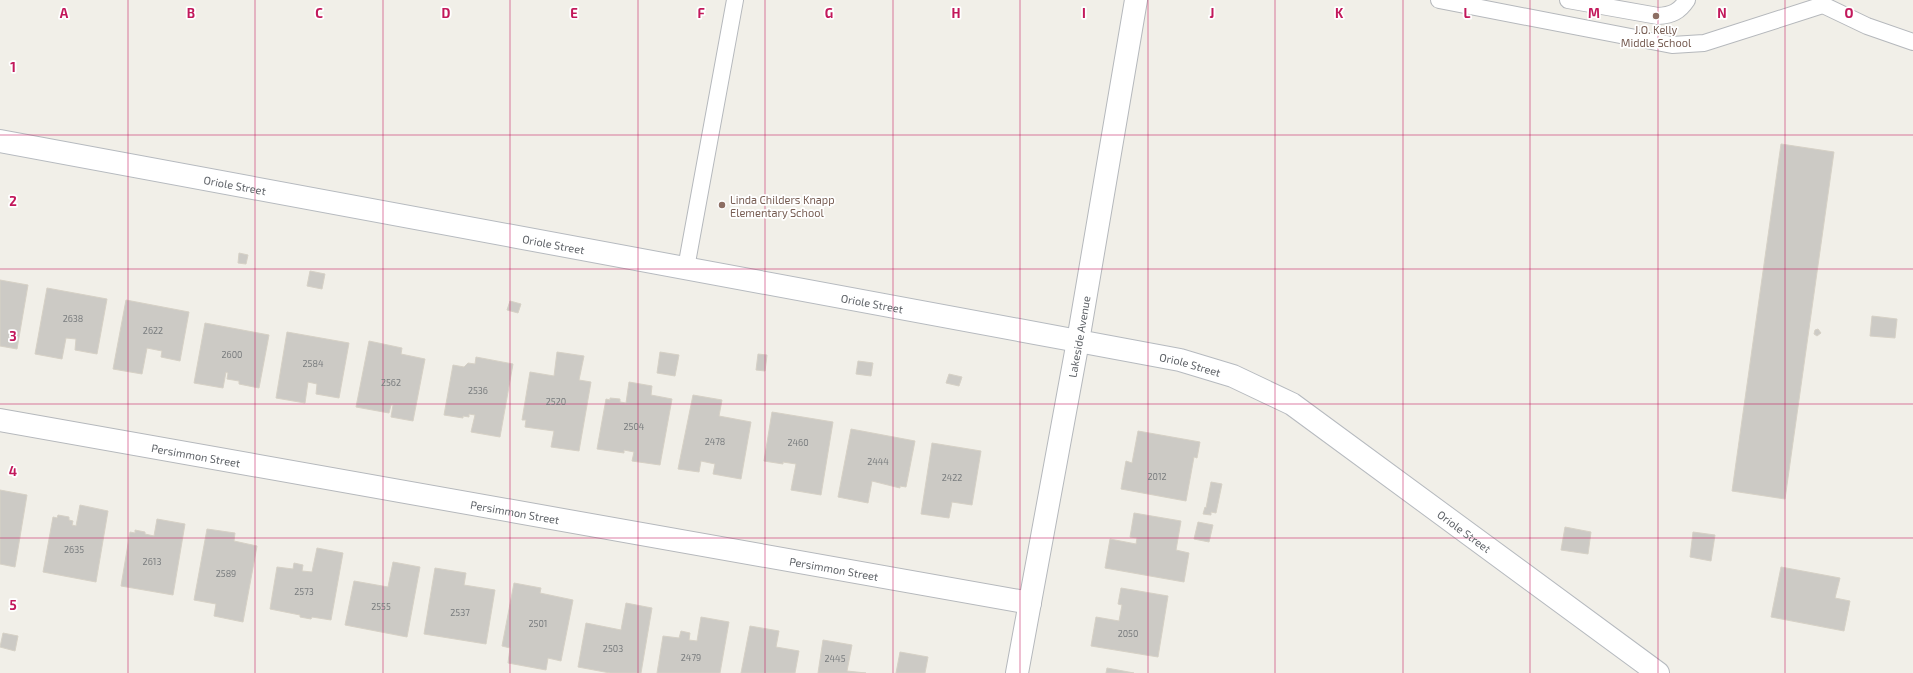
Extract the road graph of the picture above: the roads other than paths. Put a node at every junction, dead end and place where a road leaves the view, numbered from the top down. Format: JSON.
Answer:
{"nodes":[{"id":1,"x":735,"y":0,"type":"edge"},
{"id":2,"x":1136,"y":0,"type":"edge"},
{"id":3,"x":1439,"y":0,"type":"edge"},
{"id":4,"x":1568,"y":0,"type":"edge"},
{"id":5,"x":1687,"y":0,"type":"edge"},
{"id":6,"x":1818,"y":3,"type":"edge"},
{"id":7,"x":1913,"y":42,"type":"edge"},
{"id":8,"x":0,"y":141,"type":"edge"},
{"id":9,"x":686,"y":268,"type":"junction"},
{"id":10,"x":1078,"y":341,"type":"junction"},
{"id":11,"x":0,"y":420,"type":"edge"},
{"id":12,"x":1030,"y":603,"type":"junction"},
{"id":13,"x":1017,"y":673,"type":"edge"},
{"id":14,"x":1658,"y":673,"type":"edge"}],
"edges":[{"from":1,"to":9,"type":"lane"},
{"from":2,"to":10,"type":"street","name":"Lakeside Avenue"},
{"from":3,"to":6,"type":"lane"},
{"from":4,"to":5,"type":"lane"},
{"from":6,"to":7,"type":"lane"},
{"from":8,"to":9,"type":"street","name":"Oriole Street"},
{"from":9,"to":10,"type":"street","name":"Oriole Street"},
{"from":10,"to":12,"type":"street","name":"Lakeside Avenue"},
{"from":10,"to":14,"type":"street","name":"Oriole Street"},
{"from":11,"to":12,"type":"street","name":"Persimmon Street"},
{"from":12,"to":13,"type":"street","name":"Lakeside Avenue"}]}
